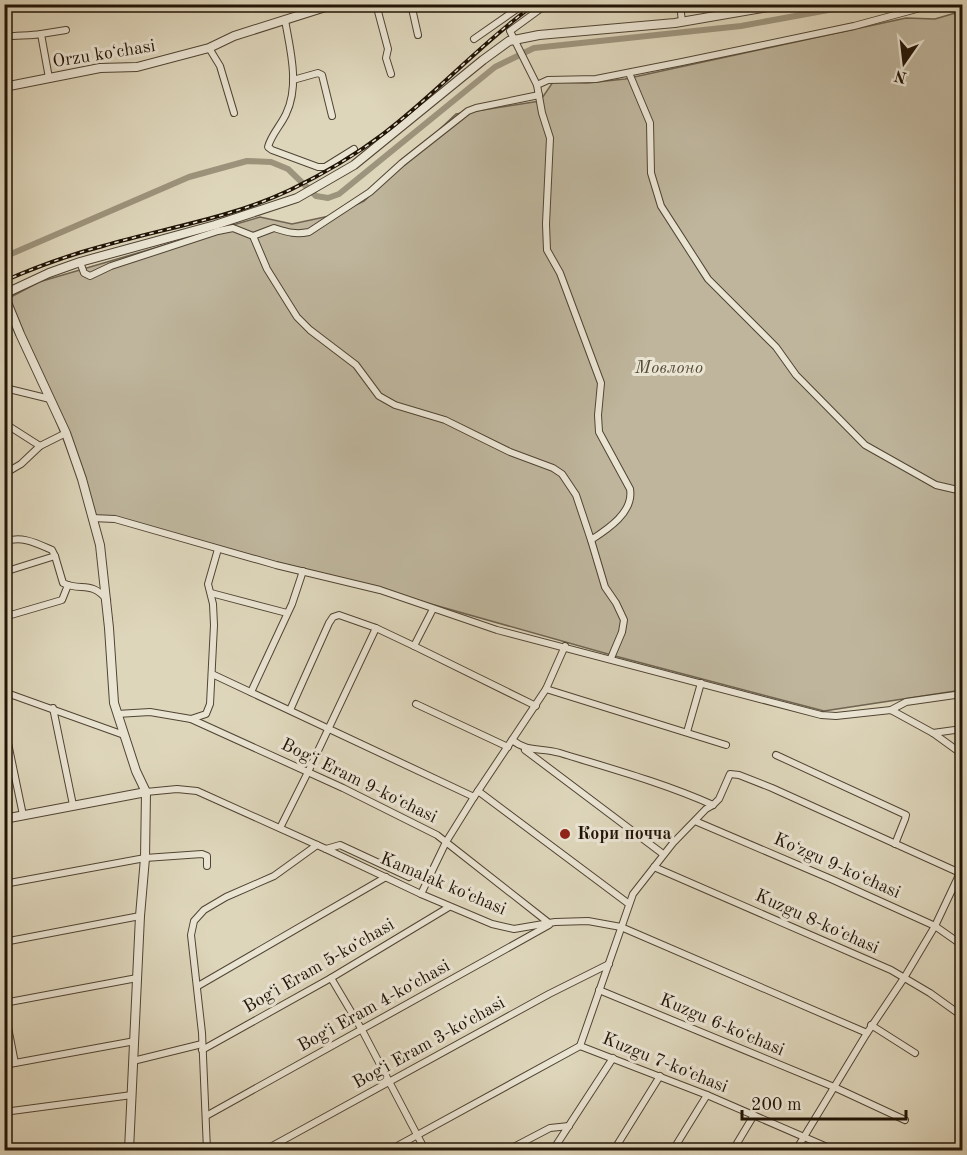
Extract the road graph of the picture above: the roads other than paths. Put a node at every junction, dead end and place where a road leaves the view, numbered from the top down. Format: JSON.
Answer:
{"nodes":[{"id":1,"x":335,"y":4,"type":"edge"},
{"id":2,"x":376,"y":4,"type":"edge"},
{"id":3,"x":411,"y":4,"type":"edge"},
{"id":4,"x":524,"y":4,"type":"edge"},
{"id":5,"x":547,"y":4,"type":"edge"},
{"id":6,"x":680,"y":4,"type":"edge"},
{"id":7,"x":785,"y":4,"type":"edge"},
{"id":8,"x":935,"y":4,"type":"edge"},
{"id":9,"x":307,"y":8,"type":"edge"},
{"id":10,"x":285,"y":20,"type":"junction"},
{"id":11,"x":682,"y":22,"type":"junction"},
{"id":12,"x":66,"y":30,"type":"dead end"},
{"id":13,"x":41,"y":34,"type":"junction"},
{"id":14,"x":418,"y":35,"type":"dead end"},
{"id":15,"x":4,"y":37,"type":"edge"},
{"id":16,"x":474,"y":39,"type":"dead end"},
{"id":17,"x":516,"y":42,"type":"junction"},
{"id":18,"x":209,"y":48,"type":"junction"},
{"id":19,"x":628,"y":73,"type":"junction"},
{"id":20,"x":392,"y":74,"type":"dead end"},
{"id":21,"x":49,"y":78,"type":"junction"},
{"id":22,"x":293,"y":80,"type":"junction"},
{"id":23,"x":537,"y":85,"type":"junction"},
{"id":24,"x":4,"y":87,"type":"edge"},
{"id":25,"x":539,"y":95,"type":"junction"},
{"id":26,"x":234,"y":112,"type":"dead end"},
{"id":27,"x":332,"y":116,"type":"dead end"},
{"id":28,"x":354,"y":149,"type":"dead end"},
{"id":29,"x":253,"y":236,"type":"junction"},
{"id":30,"x":80,"y":262,"type":"junction"},
{"id":31,"x":4,"y":295,"type":"edge"},
{"id":32,"x":4,"y":388,"type":"edge"},
{"id":33,"x":50,"y":399,"type":"junction"},
{"id":34,"x":4,"y":423,"type":"edge"},
{"id":35,"x":66,"y":433,"type":"junction"},
{"id":36,"x":40,"y":446,"type":"junction"},
{"id":37,"x":4,"y":474,"type":"edge"},
{"id":38,"x":963,"y":491,"type":"edge"},
{"id":39,"x":92,"y":518,"type":"junction"},
{"id":40,"x":591,"y":540,"type":"junction"},
{"id":41,"x":4,"y":542,"type":"edge"},
{"id":42,"x":218,"y":549,"type":"junction"},
{"id":43,"x":55,"y":556,"type":"junction"},
{"id":44,"x":4,"y":572,"type":"edge"},
{"id":45,"x":303,"y":572,"type":"junction"},
{"id":46,"x":68,"y":585,"type":"junction"},
{"id":47,"x":211,"y":593,"type":"junction"},
{"id":48,"x":107,"y":600,"type":"junction"},
{"id":49,"x":433,"y":609,"type":"junction"},
{"id":50,"x":287,"y":613,"type":"junction"},
{"id":51,"x":4,"y":617,"type":"edge"},
{"id":52,"x":376,"y":628,"type":"junction"},
{"id":53,"x":414,"y":645,"type":"junction"},
{"id":54,"x":565,"y":646,"type":"junction"},
{"id":55,"x":611,"y":658,"type":"junction"},
{"id":56,"x":212,"y":674,"type":"junction"},
{"id":57,"x":701,"y":683,"type":"junction"},
{"id":58,"x":546,"y":689,"type":"junction"},
{"id":59,"x":4,"y":692,"type":"edge"},
{"id":60,"x":251,"y":692,"type":"junction"},
{"id":61,"x":963,"y":694,"type":"edge"},
{"id":62,"x":416,"y":704,"type":"dead end"},
{"id":63,"x":536,"y":706,"type":"junction"},
{"id":64,"x":53,"y":708,"type":"junction"},
{"id":65,"x":290,"y":710,"type":"junction"},
{"id":66,"x":891,"y":710,"type":"junction"},
{"id":67,"x":117,"y":714,"type":"junction"},
{"id":68,"x":191,"y":719,"type":"junction"},
{"id":69,"x":4,"y":724,"type":"edge"},
{"id":70,"x":329,"y":728,"type":"junction"},
{"id":71,"x":963,"y":729,"type":"edge"},
{"id":72,"x":687,"y":732,"type":"junction"},
{"id":73,"x":933,"y":733,"type":"junction"},
{"id":74,"x":124,"y":735,"type":"junction"},
{"id":75,"x":510,"y":744,"type":"junction"},
{"id":76,"x":726,"y":745,"type":"dead end"},
{"id":77,"x":522,"y":748,"type":"junction"},
{"id":78,"x":963,"y":754,"type":"edge"},
{"id":79,"x":776,"y":755,"type":"dead end"},
{"id":80,"x":308,"y":772,"type":"junction"},
{"id":81,"x":146,"y":792,"type":"junction"},
{"id":82,"x":476,"y":794,"type":"junction"},
{"id":83,"x":73,"y":805,"type":"junction"},
{"id":84,"x":713,"y":805,"type":"junction"},
{"id":85,"x":23,"y":815,"type":"junction"},
{"id":86,"x":4,"y":819,"type":"edge"},
{"id":87,"x":695,"y":821,"type":"junction"},
{"id":88,"x":280,"y":828,"type":"junction"},
{"id":89,"x":447,"y":842,"type":"junction"},
{"id":90,"x":895,"y":844,"type":"junction"},
{"id":91,"x":317,"y":845,"type":"junction"},
{"id":92,"x":326,"y":849,"type":"junction"},
{"id":93,"x":663,"y":854,"type":"junction"},
{"id":94,"x":145,"y":858,"type":"junction"},
{"id":95,"x":207,"y":866,"type":"dead end"},
{"id":96,"x":654,"y":867,"type":"junction"},
{"id":97,"x":961,"y":872,"type":"edge"},
{"id":98,"x":386,"y":877,"type":"junction"},
{"id":99,"x":409,"y":877,"type":"dead end"},
{"id":100,"x":4,"y":884,"type":"edge"},
{"id":101,"x":421,"y":894,"type":"junction"},
{"id":102,"x":629,"y":904,"type":"junction"},
{"id":103,"x":449,"y":907,"type":"junction"},
{"id":104,"x":140,"y":916,"type":"junction"},
{"id":105,"x":552,"y":923,"type":"junction"},
{"id":106,"x":934,"y":926,"type":"junction"},
{"id":107,"x":621,"y":927,"type":"junction"},
{"id":108,"x":4,"y":942,"type":"edge"},
{"id":109,"x":963,"y":945,"type":"edge"},
{"id":110,"x":609,"y":964,"type":"junction"},
{"id":111,"x":138,"y":978,"type":"junction"},
{"id":112,"x":331,"y":978,"type":"junction"},
{"id":113,"x":904,"y":978,"type":"junction"},
{"id":114,"x":198,"y":986,"type":"junction"},
{"id":115,"x":599,"y":990,"type":"junction"},
{"id":116,"x":4,"y":1005,"type":"edge"},
{"id":117,"x":963,"y":1016,"type":"edge"},
{"id":118,"x":872,"y":1025,"type":"junction"},
{"id":119,"x":362,"y":1030,"type":"junction"},
{"id":120,"x":867,"y":1033,"type":"junction"},
{"id":121,"x":135,"y":1041,"type":"junction"},
{"id":122,"x":580,"y":1046,"type":"junction"},
{"id":123,"x":202,"y":1047,"type":"junction"},
{"id":124,"x":915,"y":1053,"type":"dead end"},
{"id":125,"x":613,"y":1058,"type":"junction"},
{"id":126,"x":133,"y":1061,"type":"junction"},
{"id":127,"x":15,"y":1063,"type":"junction"},
{"id":128,"x":4,"y":1065,"type":"edge"},
{"id":129,"x":660,"y":1076,"type":"junction"},
{"id":130,"x":388,"y":1082,"type":"junction"},
{"id":131,"x":834,"y":1087,"type":"junction"},
{"id":132,"x":132,"y":1095,"type":"junction"},
{"id":133,"x":707,"y":1095,"type":"junction"},
{"id":134,"x":4,"y":1112,"type":"edge"},
{"id":135,"x":754,"y":1115,"type":"junction"},
{"id":136,"x":206,"y":1116,"type":"junction"},
{"id":137,"x":905,"y":1120,"type":"dead end"},
{"id":138,"x":569,"y":1126,"type":"junction"},
{"id":139,"x":417,"y":1136,"type":"junction"},
{"id":140,"x":804,"y":1137,"type":"junction"},
{"id":141,"x":129,"y":1150,"type":"edge"},
{"id":142,"x":207,"y":1150,"type":"edge"},
{"id":143,"x":265,"y":1150,"type":"edge"},
{"id":144,"x":390,"y":1150,"type":"edge"},
{"id":145,"x":425,"y":1150,"type":"edge"},
{"id":146,"x":508,"y":1150,"type":"edge"},
{"id":147,"x":553,"y":1150,"type":"edge"},
{"id":148,"x":614,"y":1150,"type":"edge"},
{"id":149,"x":674,"y":1150,"type":"edge"},
{"id":150,"x":733,"y":1150,"type":"edge"},
{"id":151,"x":796,"y":1150,"type":"edge"},
{"id":152,"x":834,"y":1150,"type":"edge"}],
"edges":[{"from":1,"to":9,"type":"street","name":"Orzu koʻchasi"},
{"from":2,"to":20,"type":"street"},
{"from":3,"to":14,"type":"street"},
{"from":4,"to":16,"type":"street"},
{"from":5,"to":17,"type":"street"},
{"from":6,"to":11,"type":"street"},
{"from":7,"to":11,"type":"street"},
{"from":8,"to":19,"type":"street"},
{"from":9,"to":10,"type":"street","name":"Orzu koʻchasi"},
{"from":10,"to":18,"type":"street","name":"Orzu koʻchasi"},
{"from":10,"to":22,"type":"street"},
{"from":11,"to":17,"type":"street"},
{"from":12,"to":13,"type":"street"},
{"from":13,"to":15,"type":"street"},
{"from":13,"to":21,"type":"street"},
{"from":17,"to":23,"type":"street"},
{"from":17,"to":30,"type":"street"},
{"from":18,"to":21,"type":"street","name":"Orzu koʻchasi"},
{"from":18,"to":26,"type":"street"},
{"from":19,"to":23,"type":"street"},
{"from":19,"to":38,"type":"street"},
{"from":21,"to":24,"type":"street","name":"Orzu koʻchasi"},
{"from":22,"to":27,"type":"street"},
{"from":22,"to":28,"type":"street"},
{"from":23,"to":25,"type":"street"},
{"from":25,"to":29,"type":"street"},
{"from":25,"to":40,"type":"street"},
{"from":29,"to":30,"type":"street"},
{"from":29,"to":40,"type":"street"},
{"from":30,"to":31,"type":"street"},
{"from":31,"to":33,"type":"street"},
{"from":32,"to":33,"type":"street"},
{"from":33,"to":35,"type":"street"},
{"from":34,"to":36,"type":"street"},
{"from":35,"to":36,"type":"street"},
{"from":35,"to":39,"type":"street"},
{"from":36,"to":37,"type":"street"},
{"from":39,"to":42,"type":"street"},
{"from":39,"to":48,"type":"street"},
{"from":40,"to":55,"type":"street"},
{"from":41,"to":43,"type":"street"},
{"from":42,"to":45,"type":"street"},
{"from":42,"to":47,"type":"street"},
{"from":43,"to":44,"type":"street"},
{"from":43,"to":46,"type":"street"},
{"from":45,"to":49,"type":"street"},
{"from":45,"to":50,"type":"street"},
{"from":46,"to":48,"type":"street"},
{"from":46,"to":51,"type":"street"},
{"from":47,"to":50,"type":"street"},
{"from":47,"to":56,"type":"street"},
{"from":48,"to":67,"type":"street"},
{"from":49,"to":53,"type":"street"},
{"from":49,"to":54,"type":"street"},
{"from":50,"to":60,"type":"street"},
{"from":52,"to":53,"type":"street"},
{"from":52,"to":65,"type":"street"},
{"from":52,"to":70,"type":"street"},
{"from":53,"to":63,"type":"street"},
{"from":54,"to":55,"type":"street"},
{"from":54,"to":58,"type":"street","name":"Bogʻi Eram 9-koʻchasi"},
{"from":55,"to":57,"type":"street"},
{"from":56,"to":60,"type":"street"},
{"from":56,"to":68,"type":"street"},
{"from":57,"to":66,"type":"street"},
{"from":57,"to":72,"type":"street"},
{"from":58,"to":63,"type":"street","name":"Bogʻi Eram 9-koʻchasi"},
{"from":58,"to":72,"type":"street"},
{"from":59,"to":64,"type":"street"},
{"from":60,"to":65,"type":"street"},
{"from":61,"to":66,"type":"street"},
{"from":62,"to":75,"type":"street"},
{"from":63,"to":75,"type":"street","name":"Bogʻi Eram 9-koʻchasi"},
{"from":64,"to":74,"type":"street"},
{"from":64,"to":83,"type":"street"},
{"from":65,"to":70,"type":"street"},
{"from":66,"to":73,"type":"street"},
{"from":67,"to":68,"type":"street","name":"Bogʻi Eram 9-koʻchasi"},
{"from":67,"to":74,"type":"street"},
{"from":68,"to":80,"type":"street","name":"Bogʻi Eram 9-koʻchasi"},
{"from":69,"to":85,"type":"street"},
{"from":70,"to":80,"type":"street"},
{"from":70,"to":82,"type":"street"},
{"from":71,"to":73,"type":"street"},
{"from":72,"to":76,"type":"street"},
{"from":73,"to":78,"type":"street"},
{"from":74,"to":81,"type":"street"},
{"from":75,"to":77,"type":"street"},
{"from":75,"to":82,"type":"street","name":"Bogʻi Eram 9-koʻchasi"},
{"from":77,"to":84,"type":"street"},
{"from":77,"to":93,"type":"street"},
{"from":79,"to":90,"type":"street"},
{"from":80,"to":88,"type":"street"},
{"from":80,"to":89,"type":"street","name":"Bogʻi Eram 9-koʻchasi"},
{"from":81,"to":83,"type":"street","name":"Kamalak koʻchasi"},
{"from":81,"to":88,"type":"street","name":"Kamalak koʻchasi"},
{"from":81,"to":94,"type":"street"},
{"from":82,"to":89,"type":"street","name":"Bogʻi Eram 9-koʻchasi"},
{"from":82,"to":102,"type":"street"},
{"from":83,"to":85,"type":"street","name":"Kamalak koʻchasi"},
{"from":84,"to":87,"type":"street"},
{"from":84,"to":90,"type":"street"},
{"from":85,"to":86,"type":"street","name":"Kamalak koʻchasi"},
{"from":87,"to":93,"type":"street"},
{"from":87,"to":106,"type":"street","name":"Koʻzgu 9-koʻchasi"},
{"from":88,"to":91,"type":"street","name":"Kamalak koʻchasi"},
{"from":89,"to":101,"type":"street"},
{"from":89,"to":105,"type":"street"},
{"from":90,"to":97,"type":"street"},
{"from":91,"to":92,"type":"street","name":"Kamalak koʻchasi"},
{"from":91,"to":114,"type":"street"},
{"from":92,"to":98,"type":"street","name":"Kamalak koʻchasi"},
{"from":92,"to":99,"type":"street"},
{"from":93,"to":96,"type":"street"},
{"from":94,"to":95,"type":"street"},
{"from":94,"to":100,"type":"street"},
{"from":94,"to":104,"type":"street"},
{"from":96,"to":102,"type":"street"},
{"from":96,"to":113,"type":"street","name":"Kuzgu 8-koʻchasi"},
{"from":97,"to":106,"type":"street"},
{"from":98,"to":101,"type":"street","name":"Kamalak koʻchasi"},
{"from":98,"to":114,"type":"street"},
{"from":101,"to":103,"type":"street","name":"Kamalak koʻchasi"},
{"from":102,"to":107,"type":"street"},
{"from":103,"to":105,"type":"street","name":"Kamalak koʻchasi"},
{"from":103,"to":112,"type":"street","name":"Bogʻi Eram 5-koʻchasi"},
{"from":104,"to":108,"type":"street"},
{"from":104,"to":111,"type":"street"},
{"from":105,"to":107,"type":"street","name":"Kamalak koʻchasi"},
{"from":105,"to":119,"type":"street","name":"Bogʻi Eram 4-koʻchasi"},
{"from":106,"to":109,"type":"street","name":"Koʻzgu 9-koʻchasi"},
{"from":106,"to":113,"type":"street"},
{"from":107,"to":110,"type":"street"},
{"from":107,"to":120,"type":"street","name":"Kamalak koʻchasi"},
{"from":110,"to":115,"type":"street"},
{"from":110,"to":130,"type":"street","name":"Bogʻi Eram 3-koʻchasi"},
{"from":111,"to":116,"type":"street"},
{"from":111,"to":121,"type":"street"},
{"from":112,"to":119,"type":"street"},
{"from":112,"to":123,"type":"street","name":"Bogʻi Eram 5-koʻchasi"},
{"from":113,"to":117,"type":"street","name":"Kuzgu 8-koʻchasi"},
{"from":113,"to":118,"type":"street"},
{"from":114,"to":123,"type":"street"},
{"from":115,"to":122,"type":"street"},
{"from":115,"to":131,"type":"street","name":"Kuzgu 6-koʻchasi"},
{"from":116,"to":127,"type":"street"},
{"from":118,"to":120,"type":"street"},
{"from":118,"to":124,"type":"street"},
{"from":119,"to":130,"type":"street"},
{"from":119,"to":136,"type":"street","name":"Bogʻi Eram 4-koʻchasi"},
{"from":120,"to":131,"type":"street"},
{"from":121,"to":126,"type":"street"},
{"from":121,"to":127,"type":"street"},
{"from":122,"to":125,"type":"street","name":"Kuzgu 7-koʻchasi"},
{"from":122,"to":139,"type":"street"},
{"from":123,"to":126,"type":"street","name":"Bogʻi Eram 5-koʻchasi"},
{"from":123,"to":136,"type":"street"},
{"from":125,"to":129,"type":"street","name":"Kuzgu 7-koʻchasi"},
{"from":125,"to":138,"type":"street"},
{"from":126,"to":132,"type":"street"},
{"from":127,"to":128,"type":"street"},
{"from":129,"to":133,"type":"street","name":"Kuzgu 7-koʻchasi"},
{"from":129,"to":148,"type":"street"},
{"from":130,"to":139,"type":"street"},
{"from":130,"to":143,"type":"street","name":"Bogʻi Eram 3-koʻchasi"},
{"from":131,"to":137,"type":"street","name":"Kuzgu 6-koʻchasi"},
{"from":131,"to":140,"type":"street"},
{"from":132,"to":134,"type":"street"},
{"from":132,"to":141,"type":"street"},
{"from":133,"to":135,"type":"street","name":"Kuzgu 7-koʻchasi"},
{"from":133,"to":149,"type":"street"},
{"from":135,"to":140,"type":"street","name":"Kuzgu 7-koʻchasi"},
{"from":135,"to":150,"type":"street"},
{"from":136,"to":142,"type":"street"},
{"from":138,"to":146,"type":"street"},
{"from":138,"to":147,"type":"street"},
{"from":139,"to":144,"type":"street"},
{"from":139,"to":145,"type":"street"},
{"from":140,"to":151,"type":"street"},
{"from":140,"to":152,"type":"street","name":"Kuzgu 7-koʻchasi"}]}
